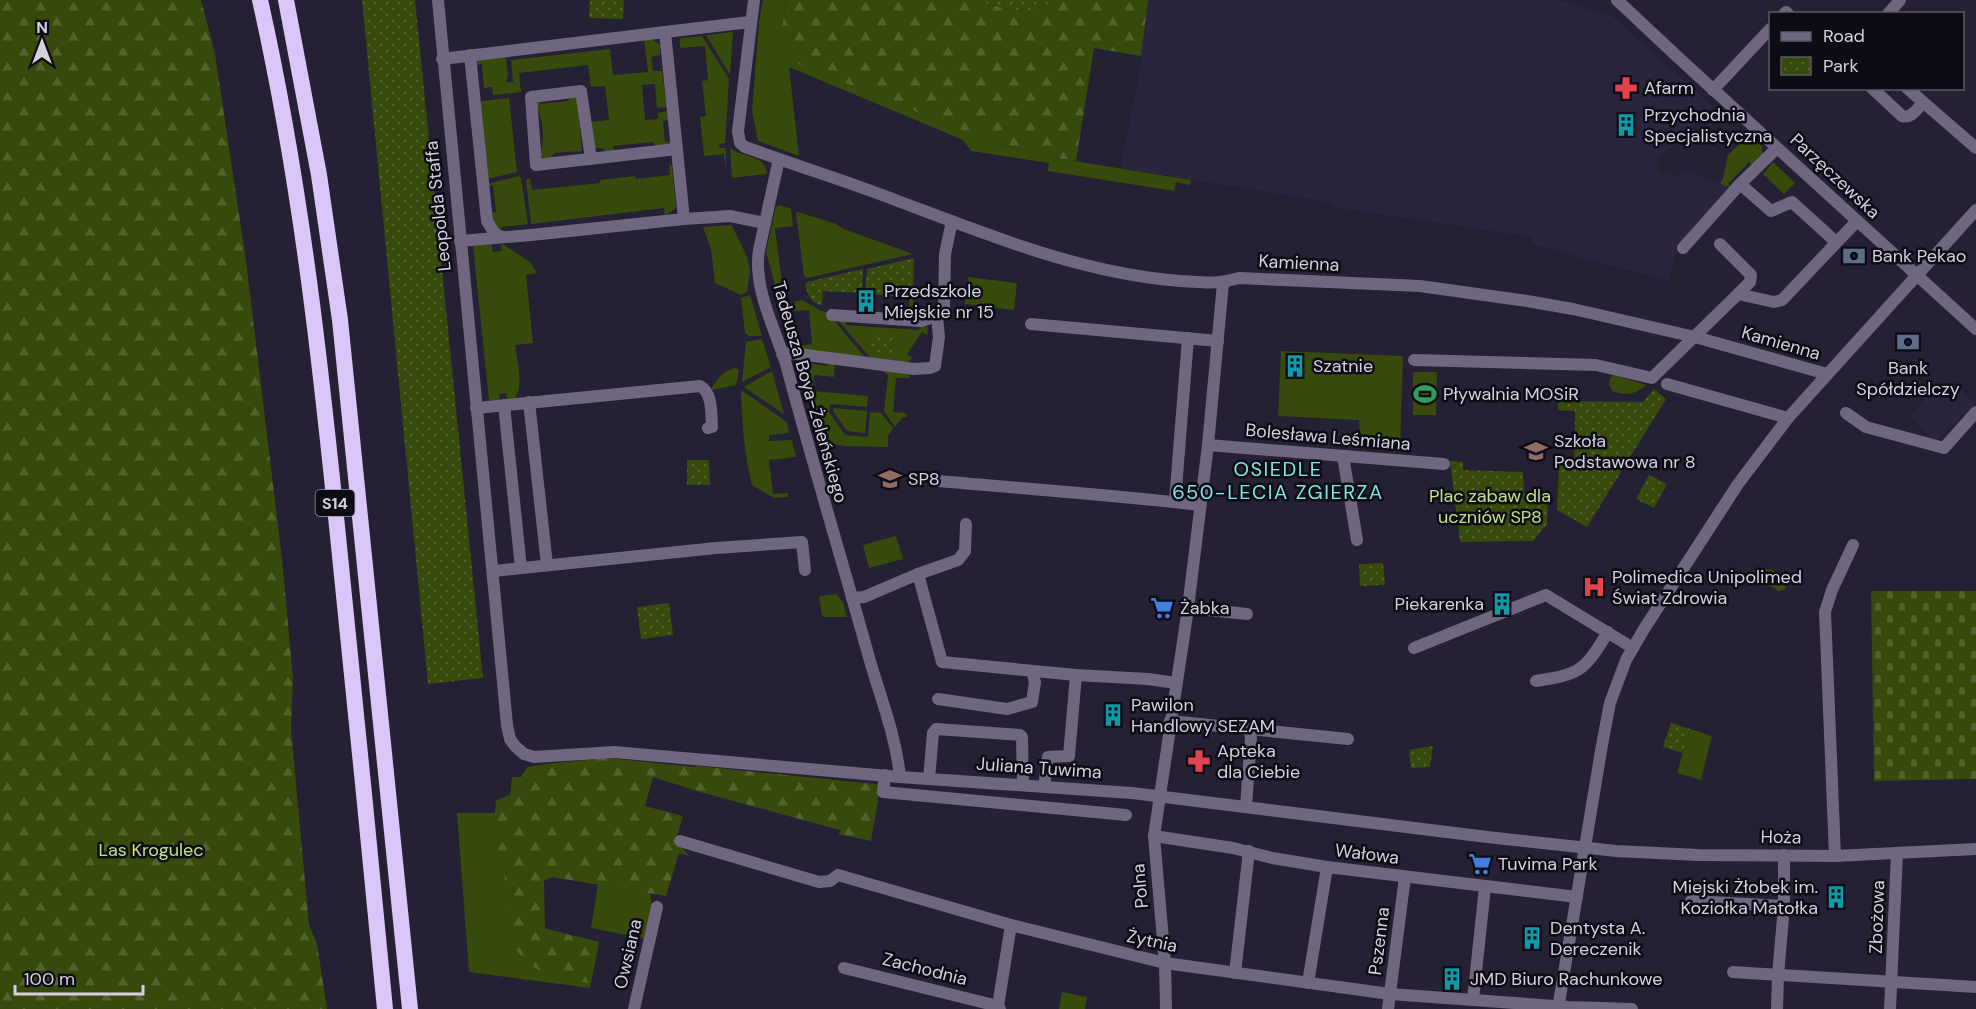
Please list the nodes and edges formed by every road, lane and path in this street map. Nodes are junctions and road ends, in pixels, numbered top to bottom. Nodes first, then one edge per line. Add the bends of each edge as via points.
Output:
1 (260, 0) edge
2 (286, 0) edge
3 (438, 0) edge
4 (754, 0) edge
5 (1900, 0) edge
6 (1626, 3) edge
7 (1890, 12) edge
8 (750, 22) junction
9 (1769, 30) edge
10 (665, 32) junction
11 (470, 54) junction
12 (442, 59) junction
13 (1713, 90) junction
14 (1874, 90) edge
15 (1909, 90) edge
16 (1923, 103) junction
17 (1777, 148) junction
18 (1976, 148) edge
19 (677, 149) junction
20 (591, 159) junction
21 (778, 159) junction
22 (1740, 184) junction
23 (1976, 210) edge
24 (684, 219) junction
25 (487, 221) junction
26 (952, 221) junction
27 (1857, 221) junction
28 (765, 223) junction
29 (504, 238) junction
30 (466, 240) junction
31 (1836, 242) junction
32 (1720, 244) dead end
33 (1683, 248) dead end
34 (1917, 276) junction
35 (1223, 283) junction
36 (1738, 294) junction
37 (832, 315) dead end
38 (937, 316) junction
39 (1031, 324) dead end
40 (1976, 330) edge
41 (1695, 337) junction
42 (1188, 338) junction
43 (1218, 341) junction
44 (782, 354) junction
45 (1414, 360) dead end
46 (1827, 374) junction
47 (1667, 384) dead end
48 (529, 402) junction
49 (504, 405) junction
50 (476, 408) junction
51 (1976, 412) edge
52 (1846, 413) dead end
53 (1788, 418) junction
54 (708, 428) dead end
55 (1208, 445) junction
56 (1343, 456) junction
57 (1444, 464) dead end
58 (939, 481) dead end
59 (1175, 501) junction
60 (1200, 505) junction
61 (966, 524) dead end
62 (1357, 540) dead end
63 (1853, 545) dead end
64 (548, 565) junction
65 (521, 568) junction
66 (805, 570) dead end
67 (494, 571) junction
68 (918, 574) junction
69 (852, 598) junction
70 (1188, 609) junction
71 (1247, 614) dead end
72 (1608, 632) junction
73 (1414, 648) dead end
74 (1634, 648) junction
75 (1032, 671) junction
76 (1076, 675) junction
77 (1536, 681) dead end
78 (1176, 684) junction
79 (938, 699) dead end
80 (1170, 721) junction
81 (507, 725) joint
82 (1249, 729) junction
83 (1348, 739) dead end
84 (885, 775) junction
85 (900, 777) junction
86 (929, 779) junction
87 (1023, 785) junction
88 (1044, 787) junction
89 (1102, 791) junction
90 (1160, 796) junction
91 (1246, 806) junction
92 (1101, 812) junction
93 (1126, 815) dead end
94 (1154, 836) junction
95 (680, 842) dead end
96 (1585, 848) junction
97 (1976, 849) edge
98 (1249, 851) junction
99 (1897, 853) junction
100 (1784, 855) junction
101 (1835, 856) junction
102 (1327, 867) junction
103 (1405, 877) junction
104 (1485, 887) junction
105 (1577, 897) junction
106 (1691, 901) dead end
107 (1784, 906) junction
108 (657, 907) dead end
109 (1011, 926) junction
110 (1165, 963) junction
111 (844, 968) dead end
112 (1733, 972) dead end
113 (1235, 973) junction
114 (1778, 975) junction
115 (1892, 982) junction
116 (1308, 983) junction
117 (1976, 987) edge
118 (1390, 994) junction
119 (1473, 1000) junction
120 (999, 1007) edge
121 (1558, 1007) edge
122 (386, 1009) edge
123 (410, 1009) edge
124 (634, 1009) edge
125 (1166, 1009) edge
126 (1388, 1009) edge
127 (1632, 1009) edge
128 (1777, 1009) edge
129 (1890, 1009) edge

1 - 122 highway, S14 via 292,166 316,330
2 - 123 highway, S14 via 319,175 341,331
3 - 12 street, Leopolda Staffa
4 - 8 street
5 - 7 street
6 - 13 street, Parzęczewska
8 - 10 street
8 - 21 street via 740,143
9 - 13 street
10 - 11 street
10 - 19 street
11 - 12 street
11 - 25 street
12 - 30 street, Leopolda Staffa
13 - 17 street, Parzęczewska
14 - 16 street via 1906,118
15 - 16 street
16 - 18 street
17 - 22 street
17 - 27 street, Parzęczewska
19 - 20 street
19 - 24 street
20 - 20 street via 536,165 531,97 581,92
21 - 26 street, Kamienna
21 - 28 street, Tadeusza Boya-Żeleńskiego
22 - 31 street via 1771,211 1792,202
22 - 33 street
23 - 34 street
24 - 28 street via 730,216
24 - 29 street
25 - 29 street via 495,234
25 - 30 street
26 - 35 street, Kamienna via 1052,256 1109,270
26 - 38 street via 945,254 944,308
27 - 31 street
27 - 34 street, Parzęczewska
28 - 44 street, Tadeusza Boya-Żeleńskiego via 758,274
29 - 30 street
30 - 50 street, Leopolda Staffa
31 - 36 street via 1780,301
32 - 36 street via 1751,275 1750,282
34 - 40 street, Parzęczewska
34 - 46 street
35 - 41 street, Kamienna via 1239,278 1420,286 1539,303
35 - 43 street, Polna
36 - 41 street
37 - 38 street via 921,321
38 - 44 street via 937,363 930,368
39 - 42 street
41 - 45 street via 1652,378 1596,364
41 - 46 street, Kamienna
42 - 43 street
42 - 59 street
43 - 55 street, Polna
44 - 69 street, Tadeusza Boya-Żeleńskiego
46 - 53 street
47 - 53 street
48 - 49 street
48 - 54 street via 700,386 709,394 712,427
48 - 64 street
49 - 50 street
49 - 65 street
50 - 67 street, Leopolda Staffa
51 - 52 street via 1944,448 1872,429
53 - 74 street via 1738,484
55 - 56 street, Bolesława Leśmiana
55 - 60 street, Polna
56 - 57 street, Bolesława Leśmiana
56 - 62 street
58 - 59 street
59 - 60 street
60 - 70 street, Polna
61 - 68 street via 965,551 958,560
63 - 101 street via 1825,612
64 - 65 street
64 - 66 street via 802,542
65 - 67 street
67 - 81 street, Leopolda Staffa
68 - 69 street via 864,597
68 - 75 street via 942,662
69 - 85 street, Tadeusza Boya-Żeleńskiego via 898,757
70 - 71 street
70 - 78 street, Polna
72 - 73 street via 1546,595
72 - 74 street
72 - 77 street via 1591,661 1578,671
74 - 96 street via 1609,709
75 - 76 street
75 - 79 street via 1032,702 1007,709
76 - 78 street
76 - 88 street via 1069,756 1048,757
78 - 80 street, Polna
80 - 82 street
80 - 90 street, Polna
81 - 84 street, Juliana Tuwima via 514,746 534,757 614,752
82 - 83 street
82 - 91 street
84 - 85 street, Juliana Tuwima
84 - 92 street via 883,792
85 - 86 street, Juliana Tuwima
86 - 87 street, Juliana Tuwima
86 - 87 street via 936,729 1020,735
87 - 88 street, Juliana Tuwima
88 - 89 street, Juliana Tuwima
89 - 90 street, Juliana Tuwima
89 - 92 street
90 - 91 street, Juliana Tuwima
90 - 94 street, Polna
91 - 96 street, Juliana Tuwima
92 - 93 street
94 - 98 street, Wałowa
94 - 110 street, Polna
95 - 109 street, Żytnia via 819,882 838,875
96 - 100 street, Hoża via 1651,854
96 - 105 street
97 - 99 street, Hoża
98 - 102 street, Wałowa
98 - 113 street
99 - 101 street, Hoża
99 - 115 street, Zbożowa
100 - 101 street, Hoża
100 - 107 street
102 - 103 street, Wałowa
102 - 116 street
103 - 104 street, Wałowa
103 - 118 street, Pszenna
104 - 105 street, Wałowa
104 - 119 street
105 - 121 street
106 - 107 street
107 - 114 street
108 - 124 street, Owsiana
109 - 110 street, Żytnia
109 - 120 street, Zachodnia
110 - 113 street, Żytnia
110 - 125 street, Polna
111 - 120 street, Zachodnia
112 - 114 street, Zbożowa
113 - 116 street, Żytnia
114 - 115 street, Zbożowa
114 - 128 street
115 - 117 street, Zbożowa
115 - 129 street, Zbożowa
116 - 118 street, Żytnia
118 - 119 street, Żytnia
118 - 126 street, Pszenna
119 - 121 street, Żytnia
121 - 127 street, Żytnia

